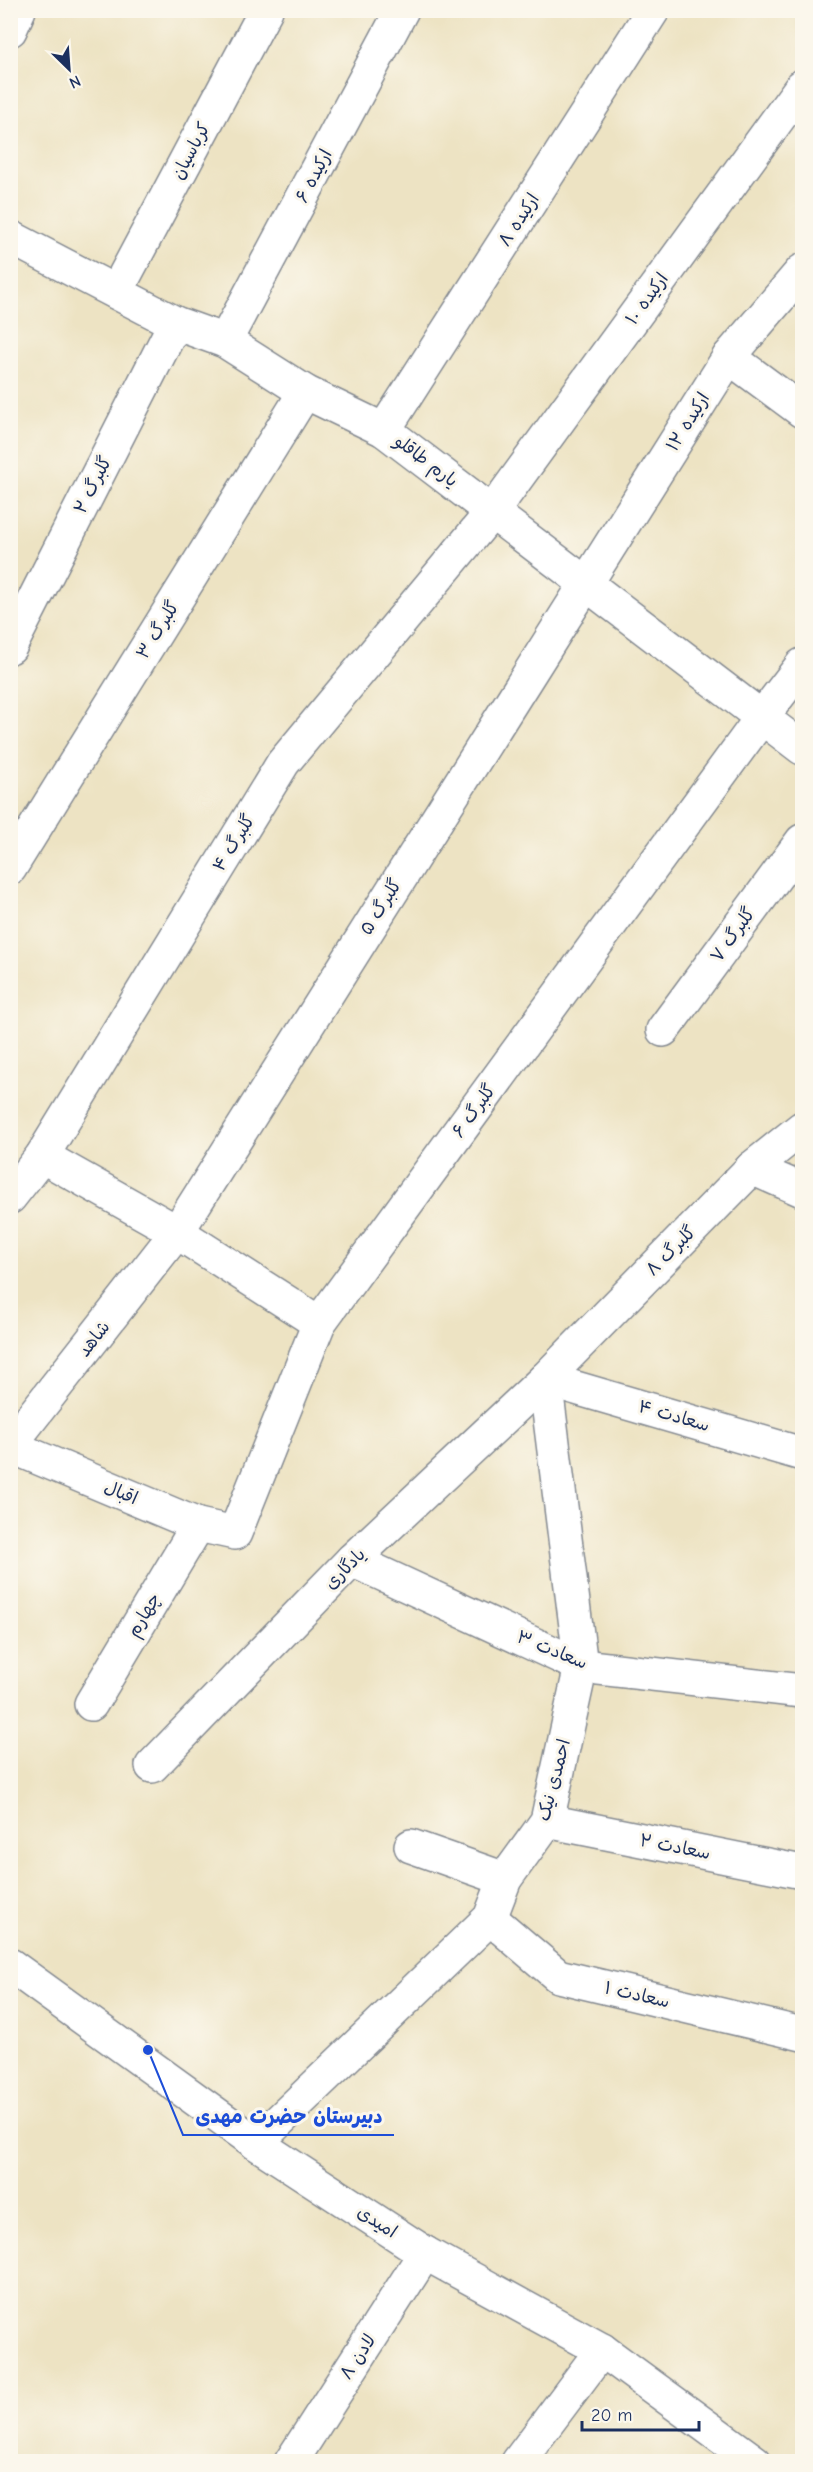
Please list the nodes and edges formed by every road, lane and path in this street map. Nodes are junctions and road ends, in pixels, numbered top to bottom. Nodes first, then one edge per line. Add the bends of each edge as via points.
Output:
1 (19, 10) edge
2 (266, 10) edge
3 (402, 10) edge
4 (653, 10) edge
5 (10, 30) edge
6 (802, 86) edge
7 (10, 237) edge
8 (802, 272) edge
9 (116, 292) junction
10 (175, 323) junction
11 (225, 341) junction
12 (729, 357) junction
13 (305, 392) junction
14 (802, 411) edge
15 (384, 430) junction
16 (492, 512) junction
17 (586, 583) junction
18 (10, 647) edge
19 (802, 665) edge
20 (762, 717) junction
21 (802, 747) edge
22 (802, 841) edge
23 (10, 867) edge
24 (663, 1030) dead end
25 (802, 1128) edge
26 (42, 1156) junction
27 (752, 1168) junction
28 (802, 1190) edge
29 (10, 1197) edge
30 (177, 1232) junction
31 (319, 1323) junction
32 (545, 1379) junction
33 (10, 1446) edge
34 (802, 1454) edge
35 (198, 1525) junction
36 (235, 1533) joint
37 (352, 1560) junction
38 (581, 1666) junction
39 (802, 1690) edge
40 (91, 1704) dead end
41 (152, 1766) dead end
42 (547, 1821) junction
43 (411, 1846) dead end
44 (802, 1872) edge
45 (505, 1879) junction
46 (490, 1917) junction
47 (10, 1965) edge
48 (802, 2034) edge
49 (256, 2143) junction
50 (425, 2253) junction
51 (602, 2350) junction
52 (291, 2462) edge
53 (518, 2462) edge
54 (754, 2462) edge

1 - 5 street
2 - 9 street, کرباسیان
3 - 11 street, ارکیده ۶
4 - 15 street, ارکیده ۸
6 - 16 street, ارکیده ۱۰
7 - 9 street, یارم طاقلو
8 - 12 street, ارکیده ۱۲
9 - 10 street, یارم طاقلو
10 - 11 street, یارم طاقلو
10 - 18 street, گلبرگ ۲
11 - 13 street, یارم طاقلو
12 - 14 street
12 - 17 street, ارکیده ۱۲
13 - 15 street, یارم طاقلو
13 - 23 street, گلبرگ ۳
15 - 16 street, یارم طاقلو
16 - 17 street, یارم طاقلو
16 - 26 street, گلبرگ ۴ via 283,763
17 - 20 street, یارم طاقلو
17 - 30 street, گلبرگ ۵
19 - 20 street, گلبرگ ۶
20 - 21 street, یارم طاقلو
20 - 31 street, گلبرگ ۶
22 - 24 street, گلبرگ ۷
25 - 27 street, گلبرگ ۸
26 - 29 street, گلبرگ ۴
26 - 30 street
27 - 28 street
27 - 32 street, گلبرگ ۸
30 - 31 street
30 - 33 street, شاهد
31 - 36 street, گلبرگ ۶
32 - 34 street, سعادت ۴
32 - 37 street, یادگاری
32 - 38 street, احمدی نیک
33 - 35 street, اقبال
35 - 36 street, اقبال
35 - 40 street, چهارم
37 - 38 street, سعادت ۳
37 - 41 street, یادگاری
38 - 39 street, سعادت ۳
38 - 42 street, احمدی نیک
42 - 44 street, سعادت ۲
42 - 45 street, احمدی نیک
43 - 45 street
45 - 46 street, احمدی نیک
46 - 48 street, سعادت ۱ via 558,1976
46 - 49 street, احمدی نیک
47 - 49 street, امیدی
49 - 50 street, امیدی
50 - 51 street, امیدی
50 - 52 street, لادن ۸
51 - 53 street
51 - 54 street, امیدی

